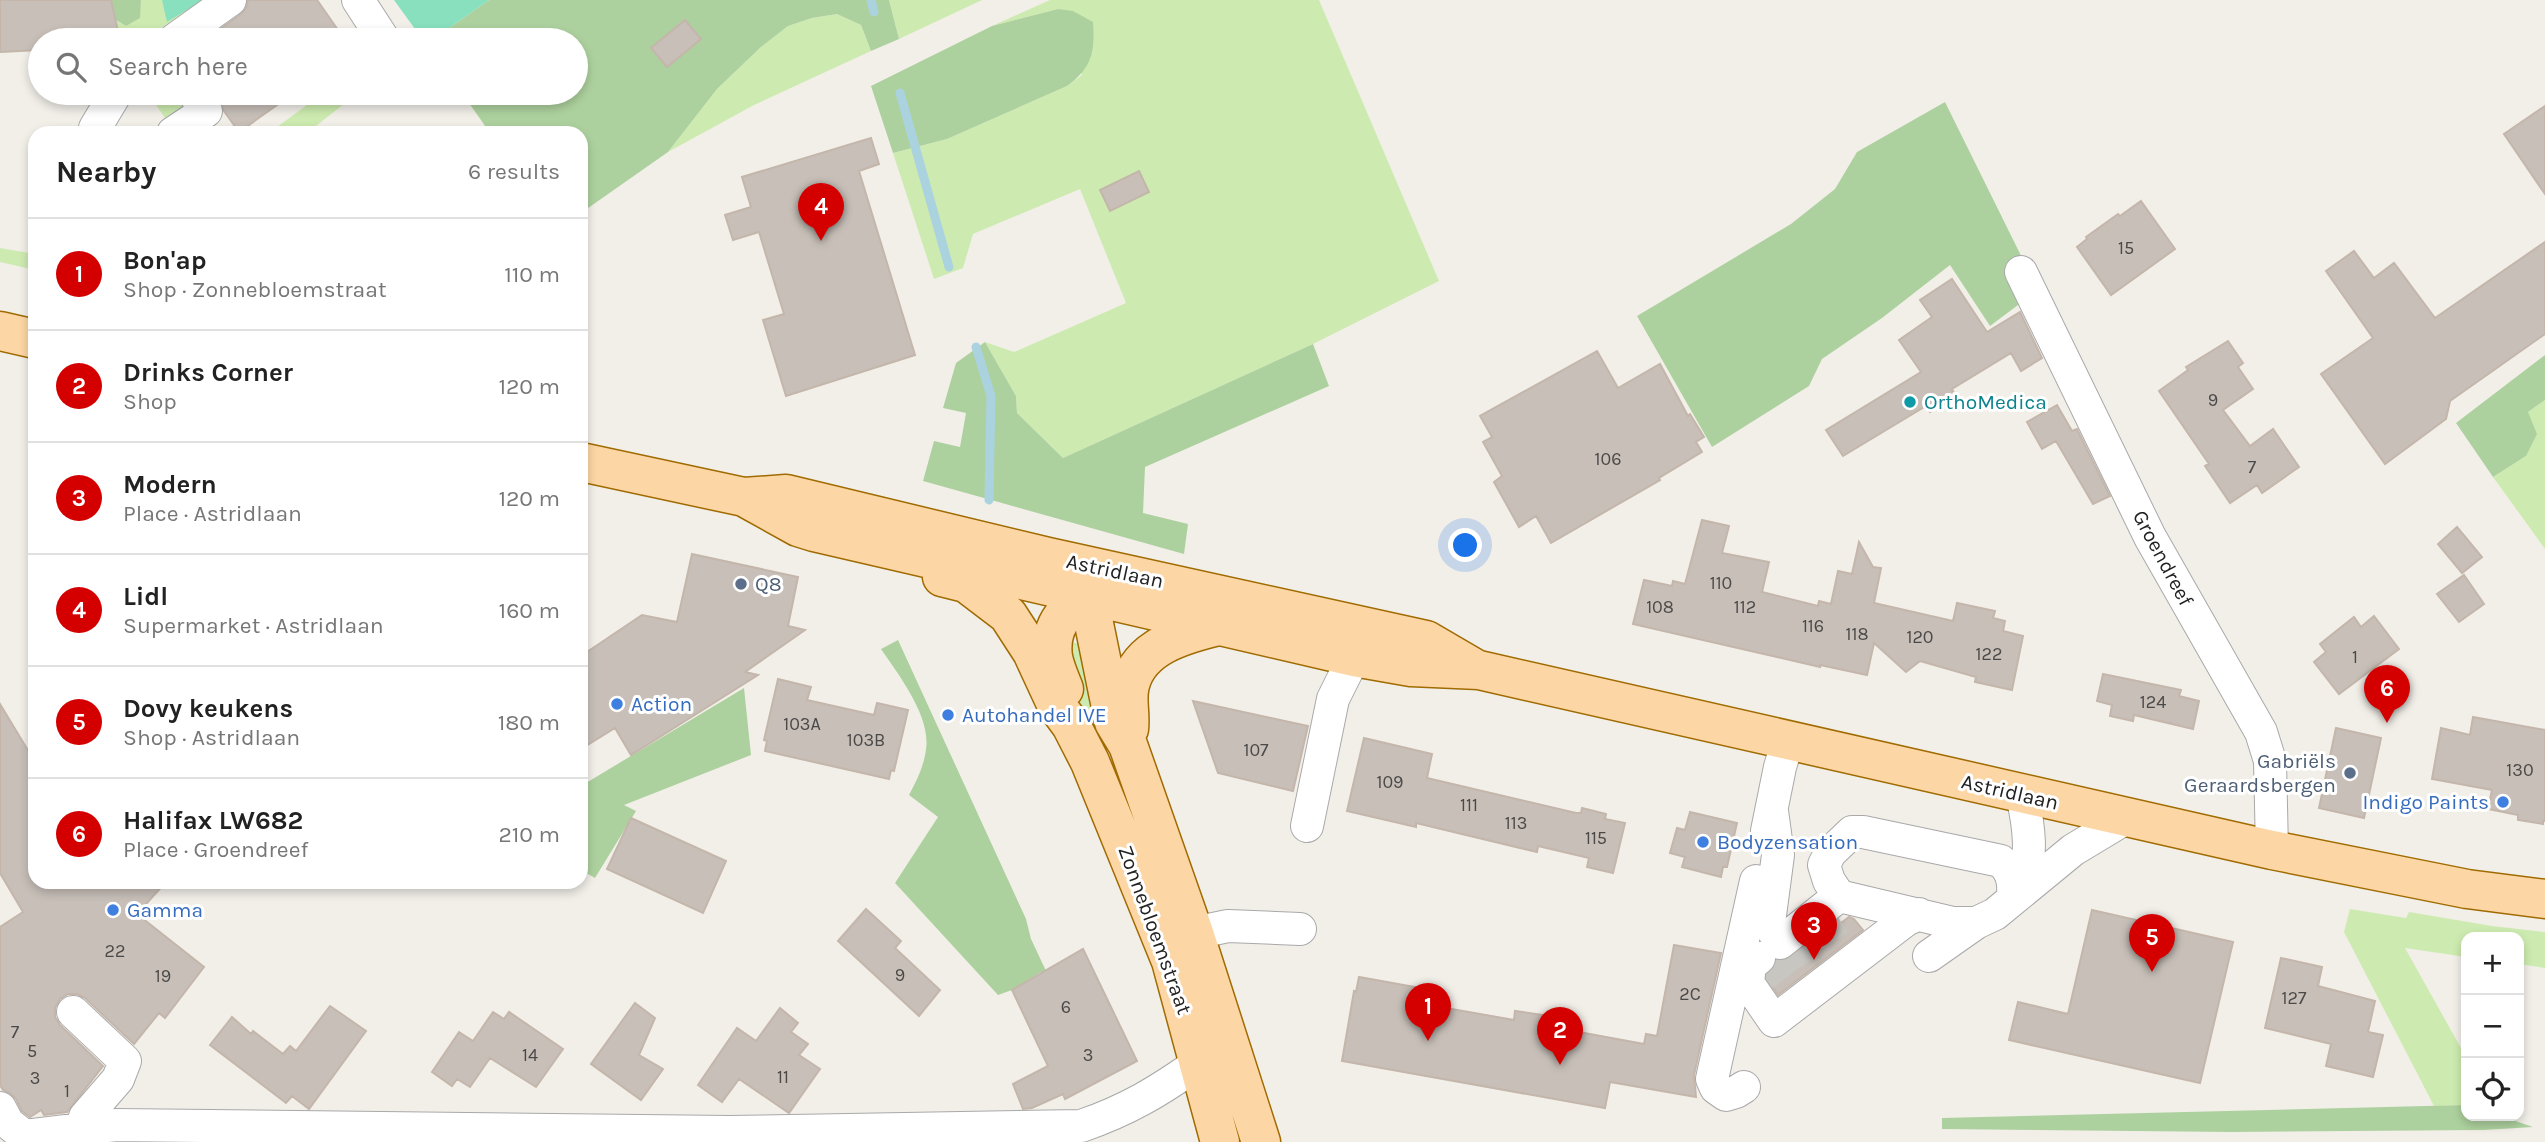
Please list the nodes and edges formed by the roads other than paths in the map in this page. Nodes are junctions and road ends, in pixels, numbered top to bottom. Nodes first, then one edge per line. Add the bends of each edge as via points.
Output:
1 (230, 0) edge
2 (358, 0) edge
3 (191, 28) edge
4 (376, 28) edge
5 (109, 105) edge
6 (202, 105) edge
7 (96, 126) edge
8 (184, 126) edge
9 (2021, 272) dead end
10 (0, 331) edge
11 (28, 337) edge
12 (588, 463) edge
13 (744, 496) junction
14 (814, 532) junction
15 (1071, 561) junction
16 (1148, 577) junction
17 (1090, 607) junction
18 (1218, 626) junction
19 (1354, 657) junction
20 (1479, 670) junction
21 (1070, 725) junction
22 (1788, 740) junction
23 (1128, 745) junction
24 (2022, 795) junction
25 (1772, 811) junction
26 (2126, 818) junction
27 (1307, 826) dead end
28 (2272, 850) junction
29 (2018, 894) junction
30 (1839, 896) junction
31 (2545, 899) edge
32 (1919, 914) junction
33 (1976, 923) junction
34 (1300, 929) dead end
35 (1194, 933) junction
36 (1780, 943) junction
37 (1928, 956) dead end
38 (73, 1012) dead end
39 (1200, 1062) junction
40 (1744, 1087) dead end
41 (0, 1108) edge
42 (81, 1129) junction
43 (29, 1139) edge
44 (1220, 1142) edge
45 (1261, 1142) edge

1 - 3 street
2 - 4 street
5 - 7 street
6 - 8 street via 206,111
9 - 28 street, Groendreef via 2150,537 2261,732 2270,761
10 - 11 main road
12 - 13 main road, Astridlaan
13 - 14 main road, Astridlaan
13 - 15 main road, Astridlaan via 786,494
14 - 17 main road, Astridlaan
14 - 21 main road via 836,551 966,583 1008,615
15 - 16 main road, Astridlaan
15 - 17 main road
16 - 17 main road
16 - 20 main road, Astridlaan via 1426,640
17 - 18 main road, Astridlaan
17 - 21 main road via 1064,614 1053,644 1069,700
17 - 23 main road via 1114,722
18 - 19 main road, Astridlaan
18 - 23 main road via 1175,638 1140,664 1129,687
19 - 20 main road, Astridlaan via 1411,667
19 - 27 street via 1333,699
20 - 22 main road, Astridlaan
21 - 39 main road, Zonnebloemstraat via 1101,788 1171,961
22 - 24 main road, Astridlaan
22 - 25 street
23 - 35 main road, Zonnebloemstraat
24 - 26 main road, Astridlaan
24 - 29 street via 2030,861
25 - 36 street via 1778,855 1769,923
25 - 40 street via 1712,1079 1726,1095
26 - 28 main road, Astridlaan
26 - 29 street via 2073,850
28 - 31 main road, Astridlaan via 2467,889
29 - 30 street via 2011,870 2001,861 1852,832 1824,865
29 - 33 street
30 - 32 street
30 - 36 street
32 - 33 street via 1953,923
32 - 36 street via 1774,1021 1748,983 1750,965
33 - 37 street
34 - 35 street via 1228,926
35 - 45 main road, Zonnebloemstraat
38 - 42 street via 125,1061 118,1079 85,1117
39 - 42 street via 1130,1107 1081,1126 743,1132 130,1125
39 - 44 main road, Zonnebloemstraat
41 - 43 street via 8,1123
42 - 43 street

